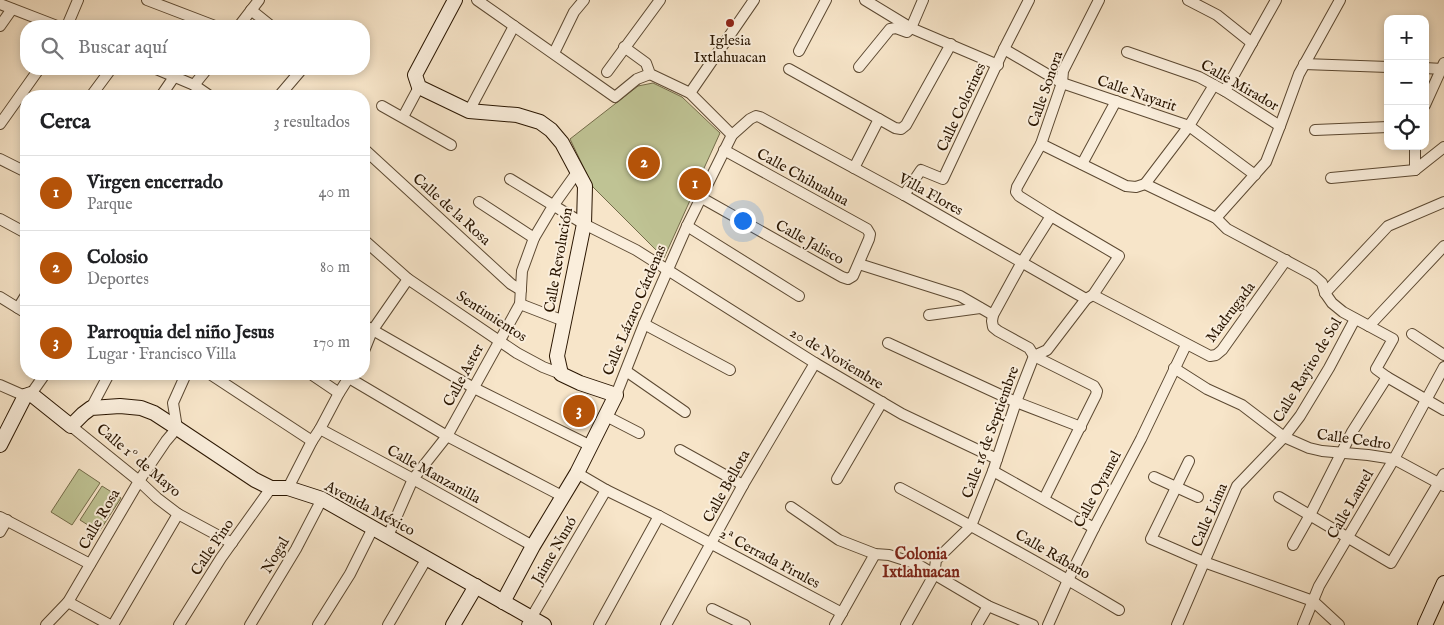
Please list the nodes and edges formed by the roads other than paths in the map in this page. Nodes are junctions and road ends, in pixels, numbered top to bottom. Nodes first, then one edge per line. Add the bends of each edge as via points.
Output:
1 (78, 0) edge
2 (147, 0) edge
3 (259, 0) edge
4 (455, 0) edge
5 (477, 0) edge
6 (584, 0) edge
7 (660, 0) edge
8 (754, 0) edge
9 (826, 0) edge
10 (865, 0) edge
11 (923, 0) edge
12 (1030, 0) edge
13 (1099, 0) edge
14 (1188, 0) edge
15 (1276, 0) edge
16 (1340, 0) edge
17 (0, 4) edge
18 (12, 9) junction
19 (251, 10) junction
20 (41, 20) edge
21 (70, 20) edge
22 (199, 20) edge
23 (244, 20) edge
24 (264, 20) edge
25 (0, 26) edge
26 (514, 26) junction
27 (911, 28) junction
28 (1252, 43) junction
29 (951, 44) junction
30 (624, 47) junction
31 (1004, 49) junction
32 (799, 51) dead end
33 (1127, 52) dead end
34 (554, 53) junction
35 (1304, 64) junction
36 (998, 65) junction
37 (1443, 66) edge
38 (1384, 67) edge
39 (860, 68) dead end
40 (1429, 68) edge
41 (788, 69) dead end
42 (607, 72) dead end
43 (650, 74) junction
44 (34, 75) edge
45 (107, 75) edge
46 (170, 75) edge
47 (202, 75) edge
48 (297, 75) edge
49 (174, 77) junction
50 (1062, 83) junction
51 (194, 85) junction
52 (1214, 86) junction
53 (419, 87) junction
54 (23, 90) edge
55 (95, 90) edge
56 (165, 90) edge
57 (201, 90) edge
58 (284, 90) edge
59 (1225, 91) junction
60 (690, 93) junction
61 (20, 95) edge
62 (1429, 96) edge
63 (1116, 101) junction
64 (382, 106) dead end
65 (469, 111) junction
66 (403, 118) junction
67 (879, 119) junction
68 (0, 124) edge
69 (1189, 126) junction
70 (1280, 126) junction
71 (1384, 127) edge
72 (1315, 130) dead end
73 (732, 135) junction
74 (1041, 144) junction
75 (451, 145) dead end
76 (1444, 147) edge
77 (724, 150) junction
78 (1415, 150) edge
79 (370, 155) edge
80 (0, 159) edge
81 (1082, 164) junction
82 (854, 168) junction
83 (20, 169) edge
84 (1415, 170) junction
85 (578, 171) junction
86 (1254, 175) junction
87 (510, 178) dead end
88 (1331, 178) dead end
89 (1145, 184) junction
90 (904, 195) junction
91 (700, 197) junction
92 (479, 202) dead end
93 (1444, 202) edge
94 (553, 206) junction
95 (1050, 216) junction
96 (1216, 218) junction
97 (0, 219) edge
98 (584, 224) junction
99 (687, 226) junction
100 (20, 230) edge
101 (534, 238) junction
102 (370, 245) edge
103 (1444, 246) edge
104 (1286, 260) junction
105 (1022, 262) junction
106 (859, 264) junction
107 (668, 271) junction
108 (408, 279) junction
109 (521, 290) junction
110 (1325, 293) junction
111 (799, 296) dead end
112 (0, 297) edge
113 (1090, 297) junction
114 (520, 304) junction
115 (980, 308) junction
116 (20, 310) edge
117 (928, 315) dead end
118 (992, 315) junction
119 (1355, 319) junction
120 (564, 321) junction
121 (644, 324) junction
122 (370, 326) edge
123 (1369, 326) junction
124 (370, 329) edge
125 (1412, 334) dead end
126 (499, 341) junction
127 (888, 343) dead end
128 (1186, 345) junction
129 (1444, 355) edge
130 (1034, 356) junction
131 (815, 362) junction
132 (1444, 367) edge
133 (1174, 368) junction
134 (730, 370) dead end
135 (626, 371) junction
136 (561, 374) junction
137 (1387, 378) junction
138 (40, 380) edge
139 (106, 380) edge
140 (183, 380) edge
141 (219, 380) edge
142 (320, 380) edge
143 (347, 380) edge
144 (356, 380) edge
145 (0, 385) edge
146 (474, 388) junction
147 (339, 393) junction
148 (28, 395) junction
149 (616, 395) junction
150 (1426, 401) junction
151 (882, 402) junction
152 (1016, 402) junction
153 (91, 408) junction
154 (1444, 410) edge
155 (685, 412) dead end
156 (606, 416) junction
157 (71, 426) junction
158 (1081, 427) junction
159 (178, 428) junction
160 (320, 430) junction
161 (639, 434) dead end
162 (2, 436) edge
163 (447, 436) junction
164 (1284, 437) junction
165 (312, 441) junction
166 (591, 446) junction
167 (680, 450) dead end
168 (1342, 453) junction
169 (997, 459) junction
170 (1394, 459) junction
171 (1188, 461) dead end
172 (993, 471) junction
173 (577, 473) junction
174 (1154, 477) dead end
175 (413, 479) junction
176 (837, 479) dead end
177 (139, 481) junction
178 (1442, 481) edge
179 (743, 485) junction
180 (1176, 487) junction
181 (271, 488) junction
182 (288, 488) junction
183 (900, 488) dead end
184 (606, 490) junction
185 (562, 496) junction
186 (1279, 496) dead end
187 (1198, 497) dead end
188 (322, 499) junction
189 (1044, 499) junction
190 (791, 506) dead end
191 (178, 514) junction
192 (1310, 515) junction
193 (659, 516) junction
194 (4, 519) edge
195 (971, 526) junction
196 (374, 528) junction
197 (1094, 528) junction
198 (0, 532) edge
199 (388, 536) junction
200 (1348, 537) junction
201 (232, 544) junction
202 (712, 544) junction
203 (1293, 545) dead end
204 (534, 546) junction
205 (875, 554) junction
206 (427, 558) junction
207 (1204, 562) junction
208 (90, 564) junction
209 (934, 575) junction
210 (1068, 580) junction
211 (1444, 583) edge
212 (476, 586) junction
213 (1313, 601) junction
214 (68, 602) junction
215 (503, 602) junction
216 (988, 606) junction
217 (712, 609) dead end
218 (1119, 610) dead end
219 (842, 613) junction
220 (529, 622) edge
221 (46, 625) edge
222 (111, 625) edge
223 (179, 625) edge
224 (250, 625) edge
225 (318, 625) edge
226 (388, 625) edge
227 (453, 625) edge
228 (544, 625) edge
229 (598, 625) edge
230 (666, 625) edge
231 (745, 625) edge
232 (835, 625) edge
233 (906, 625) edge
234 (977, 625) edge
235 (1033, 625) edge
236 (1048, 625) edge
237 (1176, 625) edge
238 (1303, 625) edge
239 (1339, 625) edge
240 (1424, 625) edge

1 - 21 street
2 - 22 street
3 - 19 street
4 - 53 street via 415,75
5 - 26 street
6 - 34 street via 574,12
7 - 30 street
8 - 60 street
9 - 32 street
10 - 27 street
11 - 27 street
12 - 31 street, Calle Colorines
13 - 50 street, Calle Sonora via 1063,71
14 - 28 street via 1217,15
15 - 28 street
16 - 35 street
17 - 18 street
18 - 20 street
18 - 25 street
19 - 23 street
19 - 24 street
26 - 34 street
26 - 65 street
27 - 29 street
27 - 39 street via 907,32 890,29
28 - 59 street
29 - 36 street
29 - 67 street via 906,125 901,129 895,128
30 - 42 street
30 - 43 street via 646,63
31 - 36 street, Calle Colorines
31 - 50 street, Calle Nayarit
33 - 52 street, Calle Mirador via 1199,77
34 - 43 street via 615,97 637,79
35 - 38 street
35 - 70 street
36 - 90 street, Calle Colorines via 944,179 921,170
37 - 40 street
37 - 62 street
41 - 67 street
43 - 60 street
44 - 54 street
45 - 55 street
46 - 49 street
47 - 51 street
48 - 58 street
49 - 51 street
49 - 56 street
50 - 63 street, Calle Nayarit
50 - 74 street, Calle Sonora
51 - 57 street
52 - 59 street, Calle Mirador
52 - 69 street
53 - 65 street, Calle Revolución
53 - 66 street
59 - 70 street, Calle Mirador
60 - 73 street
61 - 68 street
63 - 69 street, Calle Nayarit
63 - 81 street
64 - 66 street
65 - 85 street, Calle Revolución via 517,115 540,122 552,130
66 - 75 street
67 - 82 street
69 - 86 street, Calle Nayarit
69 - 89 street
70 - 86 street via 1266,162
71 - 72 street
73 - 77 street, Calle Lázaro Cárdenas
73 - 82 street, Villa Flores via 750,119 760,117
74 - 81 street
74 - 95 street, Calle Sonora via 1016,192
76 - 84 street
77 - 91 street, Calle Lázaro Cárdenas
77 - 106 street, Calle Chihuahua via 867,229 869,239
78 - 84 street
79 - 109 street, Calle de la Rosa
80 - 83 street
81 - 89 street via 1126,186
82 - 90 street, Villa Flores
84 - 88 street
85 - 94 street, Calle Aster
85 - 98 street, Calle Revolución via 585,186
86 - 96 street
87 - 94 street, 20 de Noviembre
89 - 96 street
90 - 105 street, Villa Flores
91 - 99 street, Calle Lázaro Cárdenas
91 - 106 street, Calle Jalisco via 842,277 854,276
92 - 101 street
93 - 110 street via 1388,226
94 - 98 street, 20 de Noviembre
94 - 101 street, Calle Aster
95 - 105 street
95 - 113 street, Calle 16 de Septiembre via 1119,256
96 - 104 street via 1227,229
97 - 100 street
98 - 107 street, 20 de Noviembre via 636,250
98 - 120 street, Calle Revolución
99 - 107 street, Calle Lázaro Cárdenas
99 - 111 street
101 - 109 street, Calle Aster via 522,271
102 - 108 street, Sentimientos
103 - 123 street
104 - 110 street via 1322,283
104 - 128 street, Madrugada via 1216,356
105 - 113 street, Villa Flores
105 - 118 street
106 - 115 street via 960,296
107 - 121 street, Calle Lázaro Cárdenas
107 - 131 street, 20 de Noviembre
108 - 122 street
108 - 126 street, Sentimientos
109 - 114 street, Calle Aster
110 - 119 street via 1332,303
112 - 116 street
113 - 128 street, Villa Flores
113 - 130 street, Calle 16 de Septiembre via 1047,350
114 - 120 street
114 - 126 street, Calle Aster
115 - 117 street
115 - 118 street
118 - 130 street via 993,327 1029,348
119 - 123 street
119 - 164 street, Calle Rayito de Sol via 1329,368
120 - 136 street, Calle Revolución via 558,356
121 - 134 street
121 - 135 street, Calle Lázaro Cárdenas
123 - 137 street via 1393,339 1376,369
124 - 146 street
125 - 129 street
126 - 136 street, Sentimientos
126 - 146 street, Calle Aster
127 - 152 street
128 - 133 street, Calle Oyamel
130 - 152 street, Calle 16 de Septiembre
130 - 158 street via 1097,390
131 - 151 street, 20 de Noviembre
131 - 179 street, Calle Bellota
132 - 150 street, Calle Laurel
133 - 164 street, Calle Cedro via 1207,389 1242,405
133 - 197 street, Calle Oyamel
135 - 149 street, Calle Lázaro Cárdenas
135 - 155 street
136 - 149 street, Sentimientos
137 - 150 street
137 - 168 street
138 - 148 street
139 - 153 street
140 - 159 street via 173,403
141 - 165 street
142 - 147 street
143 - 147 street
144 - 163 street
145 - 148 street
146 - 163 street, Calle Aster
146 - 166 street
147 - 160 street
148 - 157 street, Calle 1º de Mayo
148 - 162 street
149 - 156 street, Calle Lázaro Cárdenas
150 - 154 street
150 - 170 street, Calle Laurel
151 - 169 street, 20 de Noviembre
151 - 176 street
152 - 158 street
152 - 169 street, Calle 16 de Septiembre
153 - 157 street
153 - 159 street, Avenida México via 141,408
156 - 161 street
156 - 166 street, Calle Lázaro Cárdenas
157 - 177 street, Calle 1º de Mayo
158 - 189 street
159 - 177 street, Calle Rosa
159 - 181 street, Avenida México
160 - 165 street
160 - 175 street, Calle Manzanilla
163 - 175 street, Calle Aster
163 - 185 street
164 - 168 street, Calle Cedro via 1322,452
164 - 207 street, Calle Lima via 1237,486
165 - 182 street
166 - 173 street, Calle Lázaro Cárdenas
167 - 179 street
168 - 170 street, Calle Cedro
168 - 192 street
169 - 172 street, Calle 16 de Septiembre
170 - 178 street, Calle Cedro
170 - 200 street, Calle Laurel
171 - 180 street, Calle Lima
172 - 189 street
172 - 195 street, Calle 16 de Septiembre
173 - 184 street, 2ª Cerrada Pirules
173 - 185 street, Calle Lázaro Cárdenas
174 - 180 street
175 - 199 street, Calle Aster
175 - 204 street, Calle Manzanilla
177 - 191 street, Calle 1º de Mayo
177 - 208 street, Calle Rosa
178 - 200 street via 1391,563
179 - 202 street, Calle Bellota
180 - 187 street
180 - 207 street, Calle Lima via 1151,539
181 - 182 street, Avenida México
181 - 201 street, Calle Pino
182 - 188 street, Avenida México
183 - 195 street, Calle Rábano
184 - 193 street, 2ª Cerrada Pirules
184 - 220 street, Jaime Nunó
185 - 204 street, Calle Lázaro Cárdenas
186 - 192 street
188 - 196 street, Avenida México
188 - 224 street, Nogal
189 - 197 street
190 - 205 street via 838,540
191 - 201 street, Calle 1º de Mayo
191 - 222 street
192 - 200 street
192 - 203 street
193 - 202 street, 2ª Cerrada Pirules
193 - 229 street
194 - 198 street
194 - 208 street
195 - 209 street, Calle 16 de Septiembre via 936,560
195 - 210 street, Calle Rábano
196 - 199 street, Avenida México
196 - 225 street
197 - 210 street, Calle Oyamel
199 - 206 street, Avenida México
200 - 213 street, Calle Laurel
201 - 223 street, Calle Pino
202 - 219 street, 2ª Cerrada Pirules
202 - 230 street, Calle Bellota
204 - 215 street, Calle Lázaro Cárdenas
205 - 209 street via 917,564
205 - 219 street
206 - 212 street, Avenida México
206 - 226 street
207 - 213 street
207 - 237 street, Calle Lima
208 - 214 street, Calle Rosa
209 - 216 street
209 - 233 street
210 - 218 street, Calle Rábano
210 - 236 street, Calle Oyamel
211 - 240 street
212 - 215 street, Avenida México
212 - 227 street
213 - 238 street, Calle Laurel
213 - 239 street
214 - 221 street, Calle Rosa
214 - 222 street
215 - 220 street, Avenida México
216 - 234 street
216 - 235 street
217 - 231 street
219 - 232 street
220 - 228 street, Avenida México

